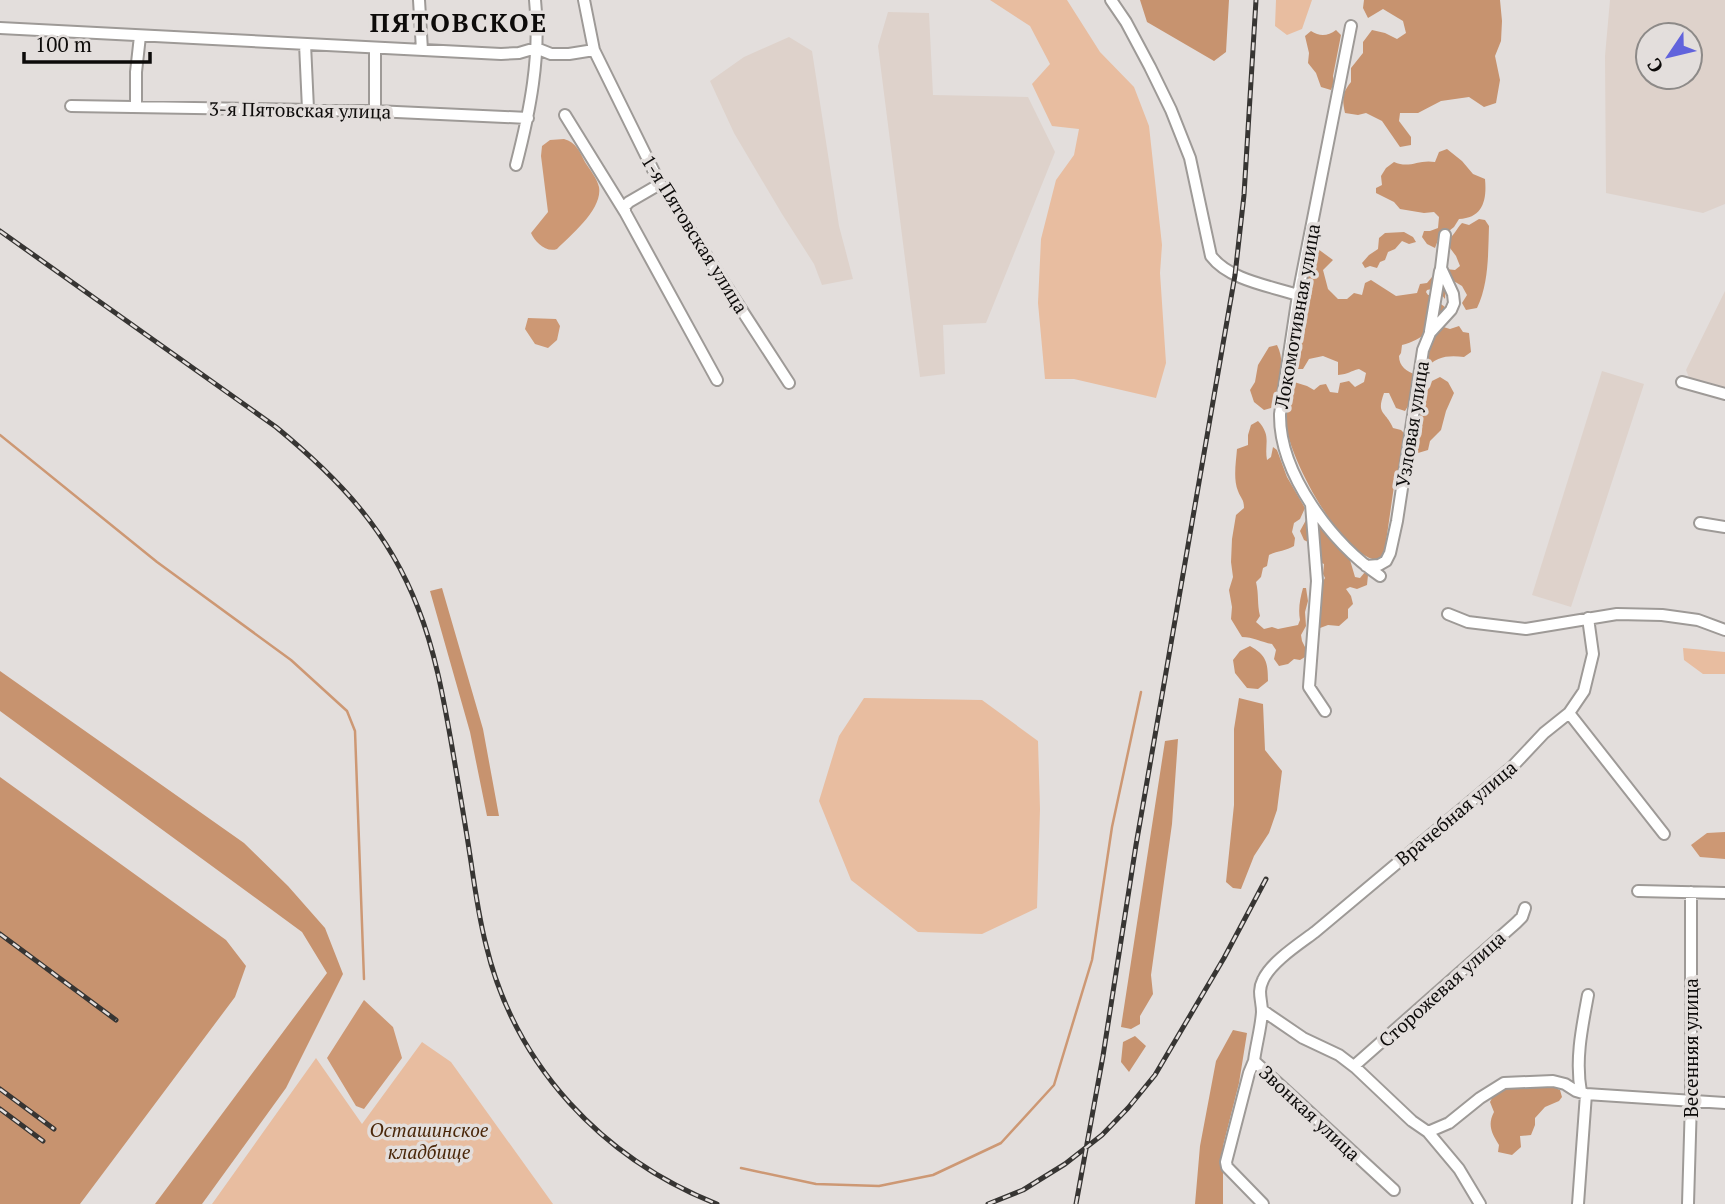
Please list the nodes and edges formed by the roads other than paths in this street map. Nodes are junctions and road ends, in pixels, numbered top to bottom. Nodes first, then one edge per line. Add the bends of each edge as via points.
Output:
1 (419, 0) edge
2 (535, 0) edge
3 (584, 0) edge
4 (1111, 0) edge
5 (1351, 26) dead end
6 (0, 28) edge
7 (141, 36) junction
8 (305, 44) junction
9 (375, 48) junction
10 (536, 48) junction
11 (422, 50) junction
12 (594, 50) junction
13 (71, 106) dead end
14 (136, 107) junction
15 (308, 109) junction
16 (375, 111) junction
17 (565, 115) dead end
18 (528, 118) junction
19 (516, 165) dead end
20 (660, 184) junction
21 (625, 212) junction
22 (1445, 235) dead end
23 (1441, 268) junction
24 (1298, 295) junction
25 (1430, 333) junction
26 (717, 380) dead end
27 (1682, 382) dead end
28 (789, 383) dead end
29 (1725, 394) edge
30 (1311, 504) junction
31 (1700, 523) dead end
32 (1725, 527) edge
33 (1366, 566) junction
34 (1380, 576) dead end
35 (1448, 614) dead end
36 (1588, 618) junction
37 (1725, 630) edge
38 (1325, 711) dead end
39 (1569, 713) junction
40 (1664, 834) dead end
41 (1639, 891) dead end
42 (1691, 892) junction
43 (1725, 893) edge
44 (1525, 908) dead end
45 (1588, 995) dead end
46 (1262, 1010) junction
47 (1254, 1061) junction
48 (1354, 1066) junction
49 (1583, 1093) junction
50 (1691, 1101) junction
51 (1725, 1102) edge
52 (1428, 1132) junction
53 (1394, 1190) dead end
54 (1263, 1204) edge
55 (1480, 1204) edge
56 (1578, 1204) edge
57 (1688, 1204) edge

1 - 11 street
2 - 10 street
3 - 12 street, 1-я Пятовская улица
4 - 24 street via 1150,67 1190,158 1211,256 1226,271
5 - 24 street, Локомотивная улица
6 - 7 street
7 - 8 street
7 - 14 street
8 - 9 street
8 - 15 street
9 - 11 street
9 - 16 street
10 - 11 street via 501,54
10 - 12 street via 551,54
10 - 18 street
12 - 20 street, 1-я Пятовская улица
13 - 14 street, 3-я Пятовская улица
14 - 15 street, 3-я Пятовская улица
15 - 16 street, 3-я Пятовская улица
16 - 18 street, 3-я Пятовская улица
17 - 21 street
18 - 19 street
20 - 21 street via 629,202
20 - 28 street, 1-я Пятовская улица
21 - 26 street
22 - 23 street, Узловая улица
23 - 25 street
23 - 25 street, Узловая улица via 1454,303
24 - 30 street, Локомотивная улица via 1280,429 1294,473
25 - 33 street, Узловая улица via 1423,350 1390,553 1379,565
27 - 29 street
30 - 33 street, Локомотивная улица via 1340,542
30 - 38 street via 1317,581 1309,687
31 - 32 street
33 - 34 street, Локомотивная улица
35 - 36 street via 1468,622 1527,629
36 - 37 street via 1661,615 1698,620
36 - 39 street, Врачебная улица via 1593,654 1584,691
39 - 40 street
39 - 46 street, Врачебная улица via 1512,767 1285,954 1264,977 1259,1000
41 - 42 street
42 - 43 street
42 - 50 street, Весенняя улица
44 - 48 street, Сторожевая улица via 1516,923
45 - 49 street via 1578,1070
46 - 47 street
46 - 48 street
47 - 53 street, Звонкая улица
47 - 54 street, Звонкая улица via 1226,1161
48 - 52 street
49 - 50 street
49 - 52 street via 1543,1081 1504,1083 1449,1123
49 - 56 street
50 - 51 street
50 - 57 street, Весенняя улица
52 - 55 street

